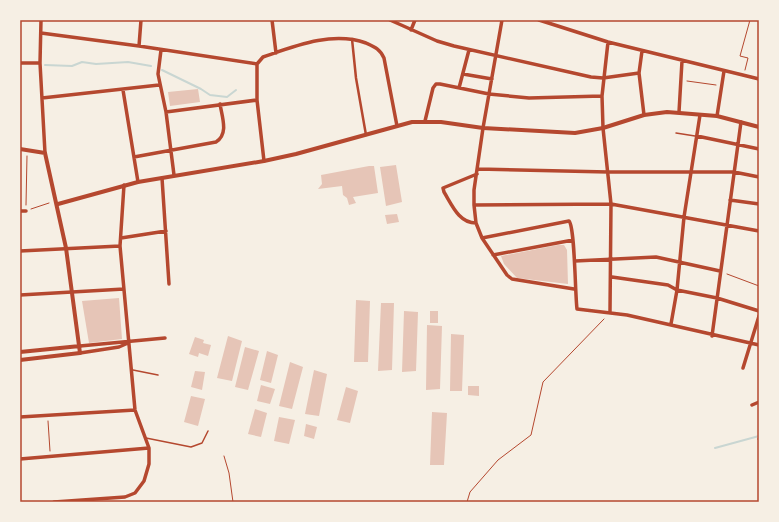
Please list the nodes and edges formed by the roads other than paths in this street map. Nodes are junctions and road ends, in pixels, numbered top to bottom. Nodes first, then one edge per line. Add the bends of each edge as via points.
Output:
1 (41, 20) edge
2 (141, 20) edge
3 (272, 20) edge
4 (390, 20) edge
5 (415, 20) edge
6 (502, 20) edge
7 (539, 20) edge
8 (411, 30) junction
9 (41, 33) junction
10 (352, 38) junction
11 (608, 42) junction
12 (138, 46) junction
13 (161, 50) junction
14 (469, 50) junction
15 (642, 51) junction
16 (276, 53) junction
17 (496, 55) junction
18 (682, 61) junction
19 (20, 63) edge
20 (40, 63) junction
21 (257, 64) junction
22 (724, 71) junction
23 (639, 73) junction
24 (463, 74) junction
25 (603, 78) junction
26 (492, 79) junction
27 (759, 79) edge
28 (159, 85) junction
29 (459, 88) junction
30 (123, 90) junction
31 (489, 94) junction
32 (602, 96) junction
33 (42, 98) junction
34 (257, 100) junction
35 (220, 104) junction
36 (166, 112) junction
37 (679, 112) junction
38 (700, 114) junction
39 (644, 115) junction
40 (717, 116) junction
41 (425, 121) junction
42 (741, 122) junction
43 (397, 126) junction
44 (759, 127) edge
45 (483, 128) junction
46 (603, 128) junction
47 (676, 134) dead end
48 (366, 135) junction
49 (697, 136) junction
50 (738, 145) junction
51 (20, 149) edge
52 (759, 149) edge
53 (171, 150) junction
54 (45, 153) junction
55 (134, 157) junction
56 (264, 161) junction
57 (478, 169) junction
58 (692, 171) junction
59 (608, 172) junction
60 (734, 172) junction
61 (477, 174) junction
62 (174, 175) junction
63 (759, 177) edge
64 (162, 178) junction
65 (138, 182) junction
66 (124, 185) junction
67 (730, 200) junction
68 (57, 202) junction
69 (611, 204) junction
70 (759, 204) edge
71 (474, 205) junction
72 (20, 211) edge
73 (26, 211) road end
74 (684, 217) junction
75 (476, 223) junction
76 (727, 225) junction
77 (166, 231) junction
78 (759, 231) edge
79 (121, 238) junction
80 (482, 238) junction
81 (573, 240) junction
82 (120, 246) junction
83 (66, 248) junction
84 (20, 251) edge
85 (492, 255) junction
86 (612, 258) junction
87 (575, 261) junction
88 (679, 264) junction
89 (720, 271) junction
90 (612, 278) junction
91 (169, 284) dead end
92 (124, 289) junction
93 (574, 289) junction
94 (677, 290) junction
95 (72, 292) junction
96 (20, 295) edge
97 (717, 298) junction
98 (759, 311) edge
99 (610, 312) junction
100 (759, 316) edge
101 (671, 324) junction
102 (712, 336) junction
103 (165, 338) dead end
104 (129, 343) junction
105 (749, 344) junction
106 (759, 345) edge
107 (80, 346) junction
108 (20, 352) edge
109 (80, 352) junction
110 (20, 360) edge
111 (743, 368) dead end
112 (132, 370) junction
113 (158, 375) dead end
114 (759, 402) edge
115 (752, 405) dead end
116 (135, 410) junction
117 (20, 417) edge
118 (208, 431) dead end
119 (146, 438) junction
120 (149, 448) junction
121 (20, 459) edge
122 (125, 497) junction
123 (54, 502) edge
124 (123, 502) edge

1 - 9 street
2 - 12 street
3 - 16 street
4 - 8 street
5 - 8 street
6 - 17 street
7 - 11 street
8 - 14 street
9 - 12 street
9 - 20 street
10 - 16 street via 326,39
10 - 43 street via 381,51
10 - 48 street
11 - 15 street
11 - 25 street
12 - 13 street
13 - 21 street
13 - 28 street
14 - 17 street
14 - 24 street
15 - 18 street
15 - 23 street
16 - 21 street via 263,57
17 - 25 street
17 - 26 street
18 - 22 street
18 - 37 street
19 - 20 street
20 - 33 street
21 - 34 street
22 - 27 street
22 - 40 street
23 - 25 street
23 - 39 street
24 - 26 street
24 - 29 street
25 - 32 street
26 - 31 street
28 - 30 street
28 - 36 street
29 - 31 street
29 - 41 street via 436,84
30 - 33 street
30 - 55 street
31 - 32 street via 529,98
31 - 45 street
32 - 46 street
33 - 54 street
34 - 35 street
34 - 56 street
35 - 36 street
35 - 53 street via 224,134 220,139 216,142
36 - 53 street
37 - 38 street
37 - 39 street
38 - 40 street
38 - 49 street
39 - 46 street
40 - 42 street
41 - 43 street
41 - 45 street
42 - 44 street
42 - 50 street
43 - 48 street
45 - 46 street via 557,133
45 - 57 street
46 - 59 street
47 - 49 lane
48 - 56 street
49 - 50 street
49 - 58 street
50 - 52 street
50 - 60 street
51 - 54 street
53 - 55 street
53 - 62 street
54 - 68 street
55 - 65 street
56 - 62 street
57 - 59 street
57 - 61 street
58 - 59 street
58 - 60 street
58 - 74 street
59 - 69 street
60 - 63 street
60 - 67 street
61 - 71 street
61 - 75 street via 443,188 463,220
62 - 64 street
64 - 65 street
64 - 77 street
65 - 66 street
66 - 68 street
66 - 79 street
67 - 70 street
67 - 76 street
68 - 83 street
69 - 71 street
69 - 74 street
69 - 86 street
71 - 75 street
72 - 73 street
74 - 76 street
74 - 88 street
75 - 80 street
76 - 78 street
76 - 89 street
77 - 79 street
77 - 91 street
79 - 82 street
80 - 81 street via 569,221 572,223
80 - 85 street
81 - 85 street
81 - 87 street
82 - 83 street
82 - 92 street
83 - 84 street
83 - 95 street
85 - 93 street via 512,279
86 - 87 street
86 - 88 street via 656,257
86 - 90 street
87 - 93 street
88 - 89 street
88 - 94 street
89 - 97 street
90 - 94 street via 668,285
90 - 99 street
92 - 95 street
92 - 104 street
93 - 99 street via 577,309
94 - 97 street
94 - 101 street
95 - 96 street
95 - 107 street
97 - 98 street
97 - 102 street
99 - 101 street
100 - 105 street
101 - 102 street
102 - 105 street
103 - 104 street
104 - 107 street
104 - 109 street via 119,347
104 - 112 street
105 - 106 street
105 - 111 street
107 - 108 street
107 - 109 street
109 - 110 street
112 - 113 lane
112 - 116 street
114 - 115 street
116 - 117 street
116 - 119 street
118 - 119 lane via 202,442 191,447
119 - 120 street
120 - 121 street
120 - 122 street via 149,464 144,481 135,493
122 - 123 street
122 - 124 street

